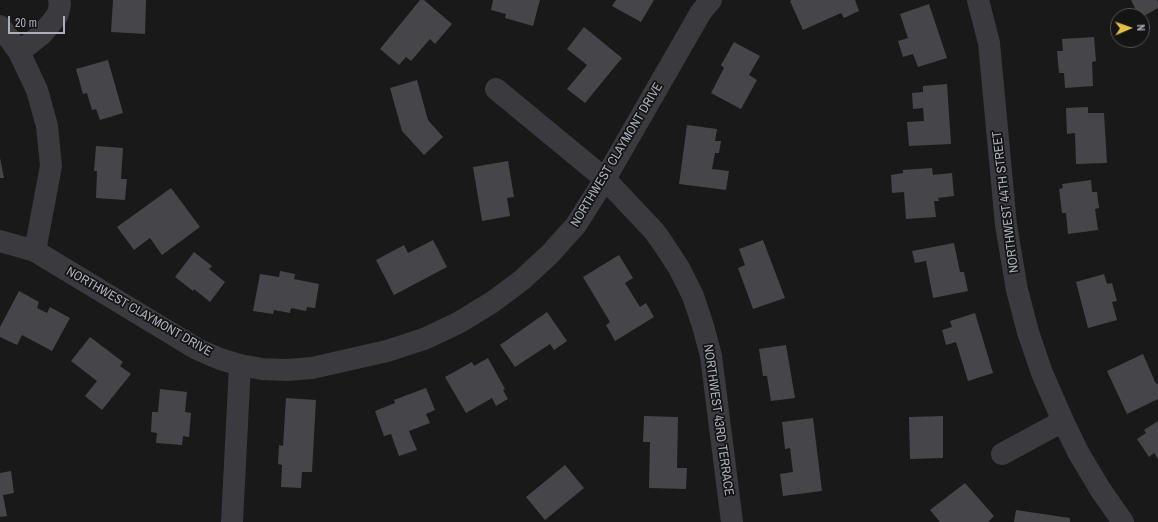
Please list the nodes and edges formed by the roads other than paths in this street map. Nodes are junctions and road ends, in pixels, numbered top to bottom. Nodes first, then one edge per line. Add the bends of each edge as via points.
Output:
1 (59, 0) edge
2 (711, 0) edge
3 (978, 0) edge
4 (0, 26) edge
5 (19, 52) junction
6 (496, 89) dead end
7 (605, 179) junction
8 (0, 240) edge
9 (36, 250) junction
10 (240, 365) junction
11 (1063, 422) junction
12 (1002, 454) dead end
13 (232, 522) edge
14 (732, 522) edge
15 (1123, 522) edge

1 - 5 street via 58,14 52,23
2 - 7 street, NORTHWEST CLAYMONT DRIVE via 701,12
3 - 11 street, NORTHWEST 44TH STREET via 989,43 1006,226 1017,290 1042,373
4 - 5 street
5 - 9 street via 37,90 46,126 51,166
6 - 7 street, NORTHWEST 43RD TERRACE
7 - 10 street, NORTHWEST CLAYMONT DRIVE via 576,225 550,254 492,303 458,323 424,339 387,351 312,368 274,370
7 - 14 street, NORTHWEST 43RD TERRACE via 654,231 679,268 693,296 711,356
8 - 9 street, NORTHWEST CLAYMONT DRIVE
9 - 10 street, NORTHWEST CLAYMONT DRIVE via 197,349
10 - 13 street
11 - 12 street
11 - 15 street, NORTHWEST 44TH STREET via 1100,489

